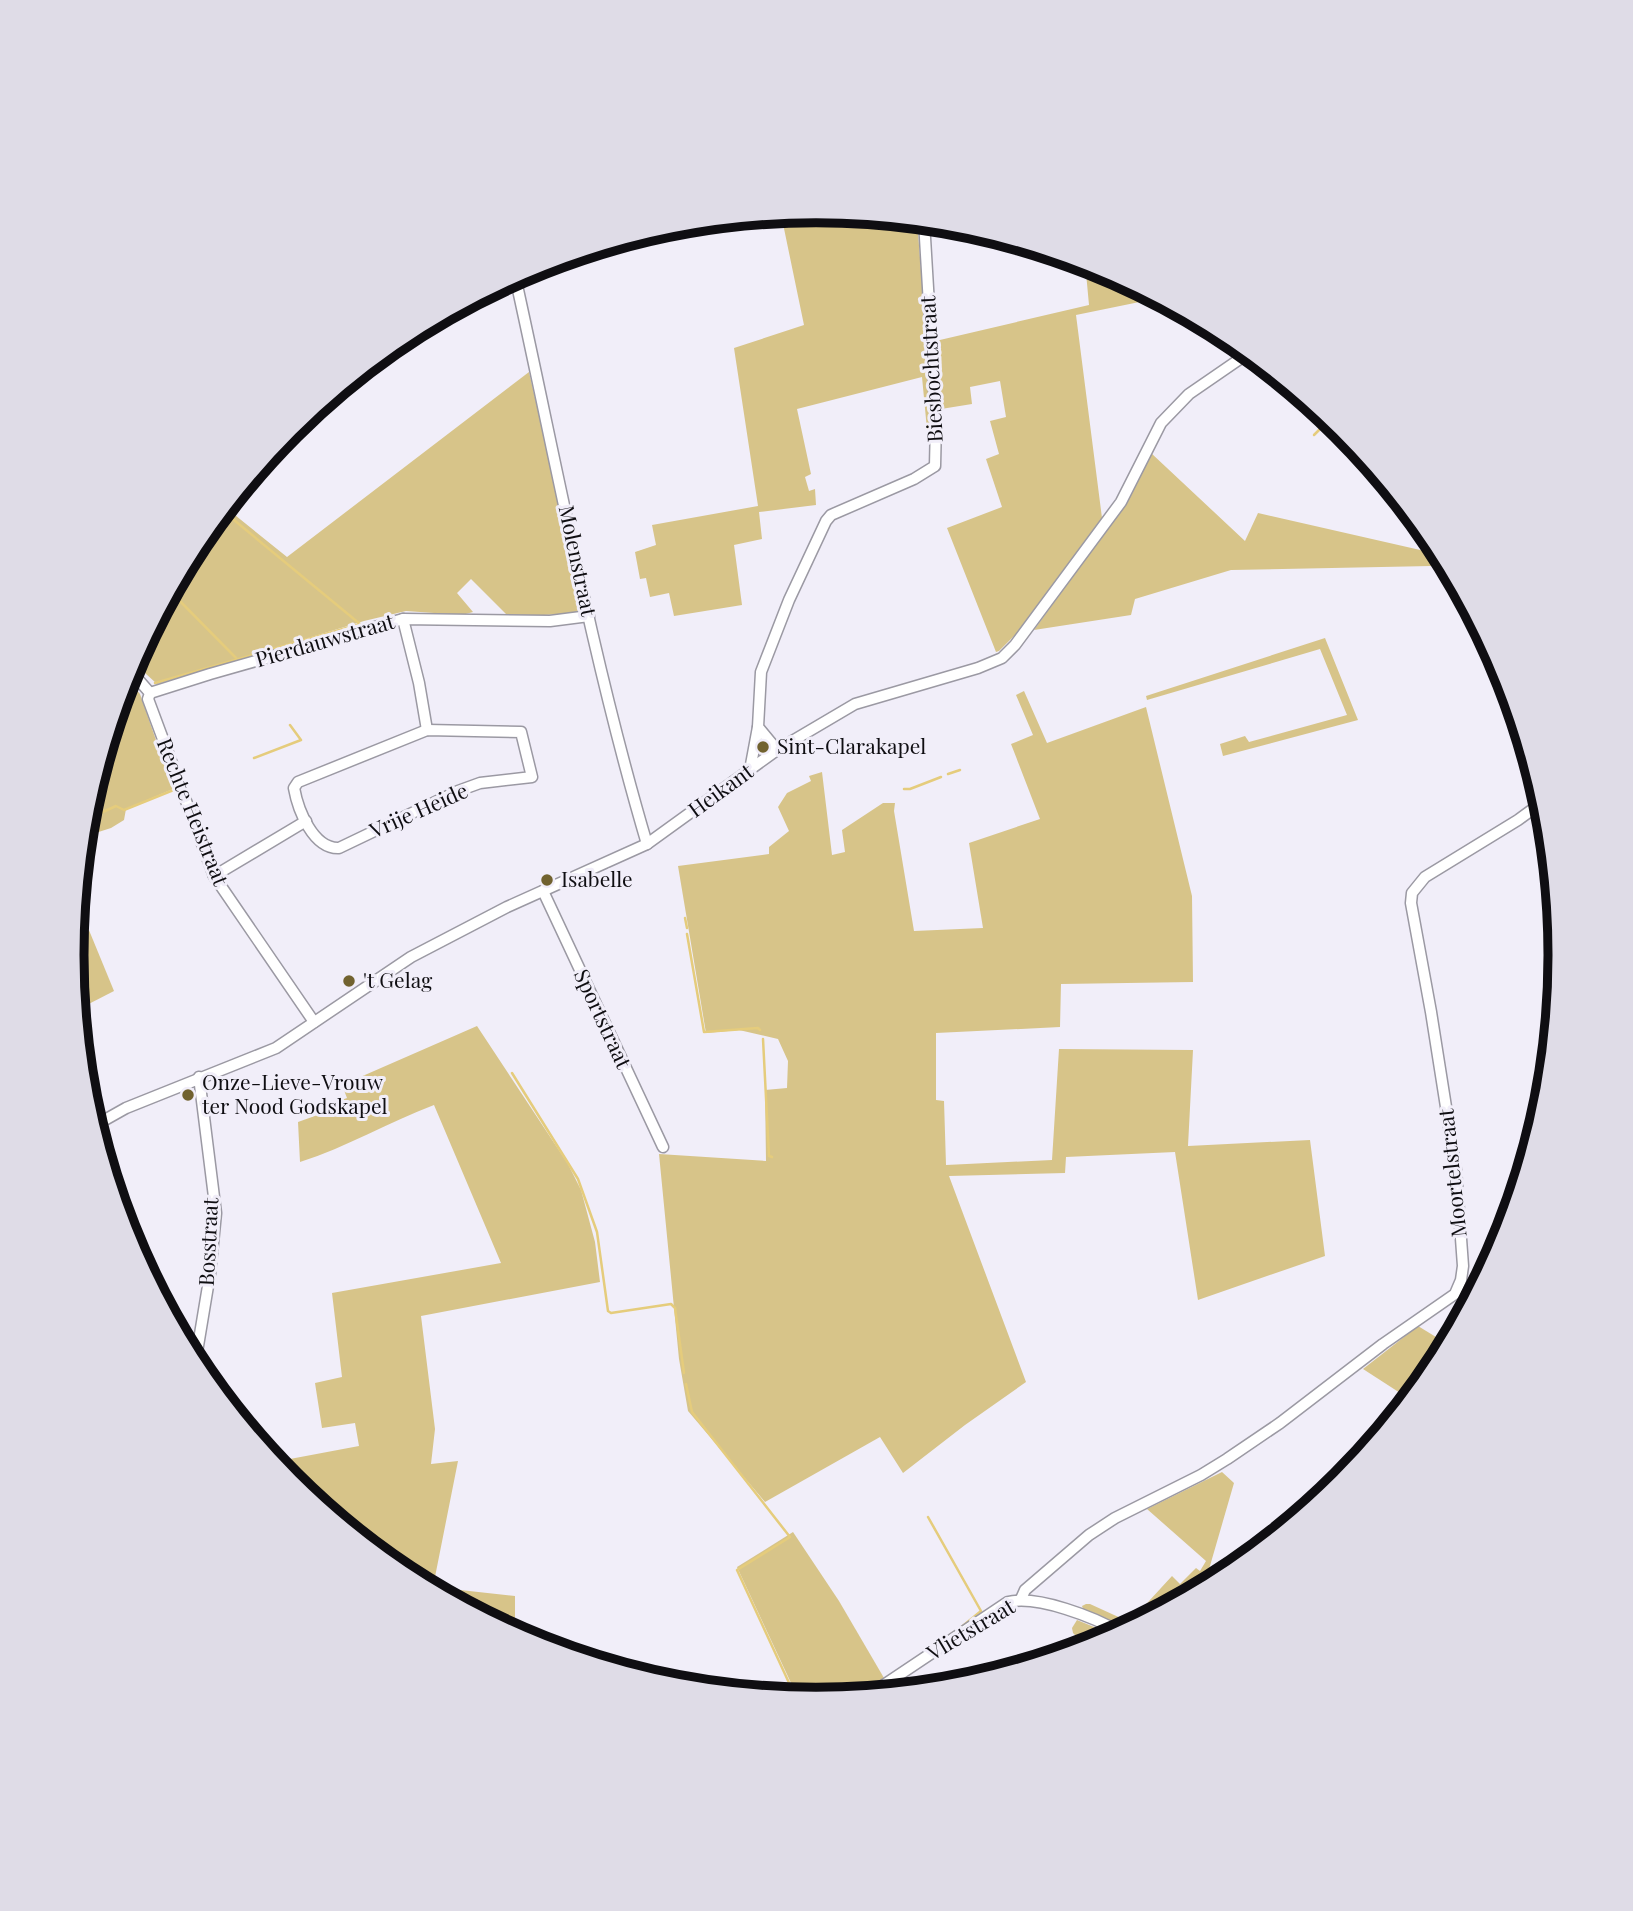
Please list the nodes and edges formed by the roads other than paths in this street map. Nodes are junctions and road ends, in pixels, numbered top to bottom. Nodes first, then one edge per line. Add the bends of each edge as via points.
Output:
1 (925, 231) edge
2 (518, 287) edge
3 (1240, 359) edge
4 (589, 616) junction
5 (403, 619) junction
6 (138, 680) edge
7 (150, 693) junction
8 (758, 727) junction
9 (428, 730) junction
10 (777, 750) junction
11 (750, 770) junction
12 (1534, 808) edge
13 (306, 821) junction
14 (648, 844) junction
15 (214, 876) junction
16 (543, 891) junction
17 (314, 1023) junction
18 (199, 1077) junction
19 (103, 1121) edge
20 (663, 1147) dead end
21 (198, 1347) edge
22 (1021, 1599) junction
23 (1108, 1627) edge
24 (885, 1684) edge

1 - 8 street, Biesbochtstraat via 935,467 826,521 761,672
2 - 4 street, Molenstraat
3 - 10 street, Heikant via 1189,394 1161,423 1121,502 1002,658 855,704
4 - 5 street, Pierdauwstraat via 550,621
4 - 14 street, Molenstraat via 622,759
5 - 7 street, Pierdauwstraat
5 - 9 street
6 - 7 street, Rechte Heistraat
7 - 15 street, Rechte Heistraat via 152,712
8 - 10 street
8 - 11 street, Biesbochtstraat
9 - 13 street, Vrije Heide via 298,782 296,802
9 - 13 street, Vrije Heide via 521,732 532,777 469,787 339,848 320,841
10 - 11 street, Heikant
11 - 14 street, Heikant
12 - 22 street, Moortelstraat via 1425,877 1412,893 1456,1170 1463,1266 1455,1294 1227,1460 1089,1535 1025,1590
13 - 15 street
14 - 16 street, Heikant
15 - 17 street, Rechte Heistraat
16 - 17 street, Heikant via 411,957
16 - 20 street, Sportstraat
17 - 18 street, Heikant via 276,1048
18 - 19 street, Heikant
18 - 21 street, Bosstraat via 216,1213
22 - 23 street, Vlietstraat
22 - 24 street, Vlietstraat via 1008,1602

